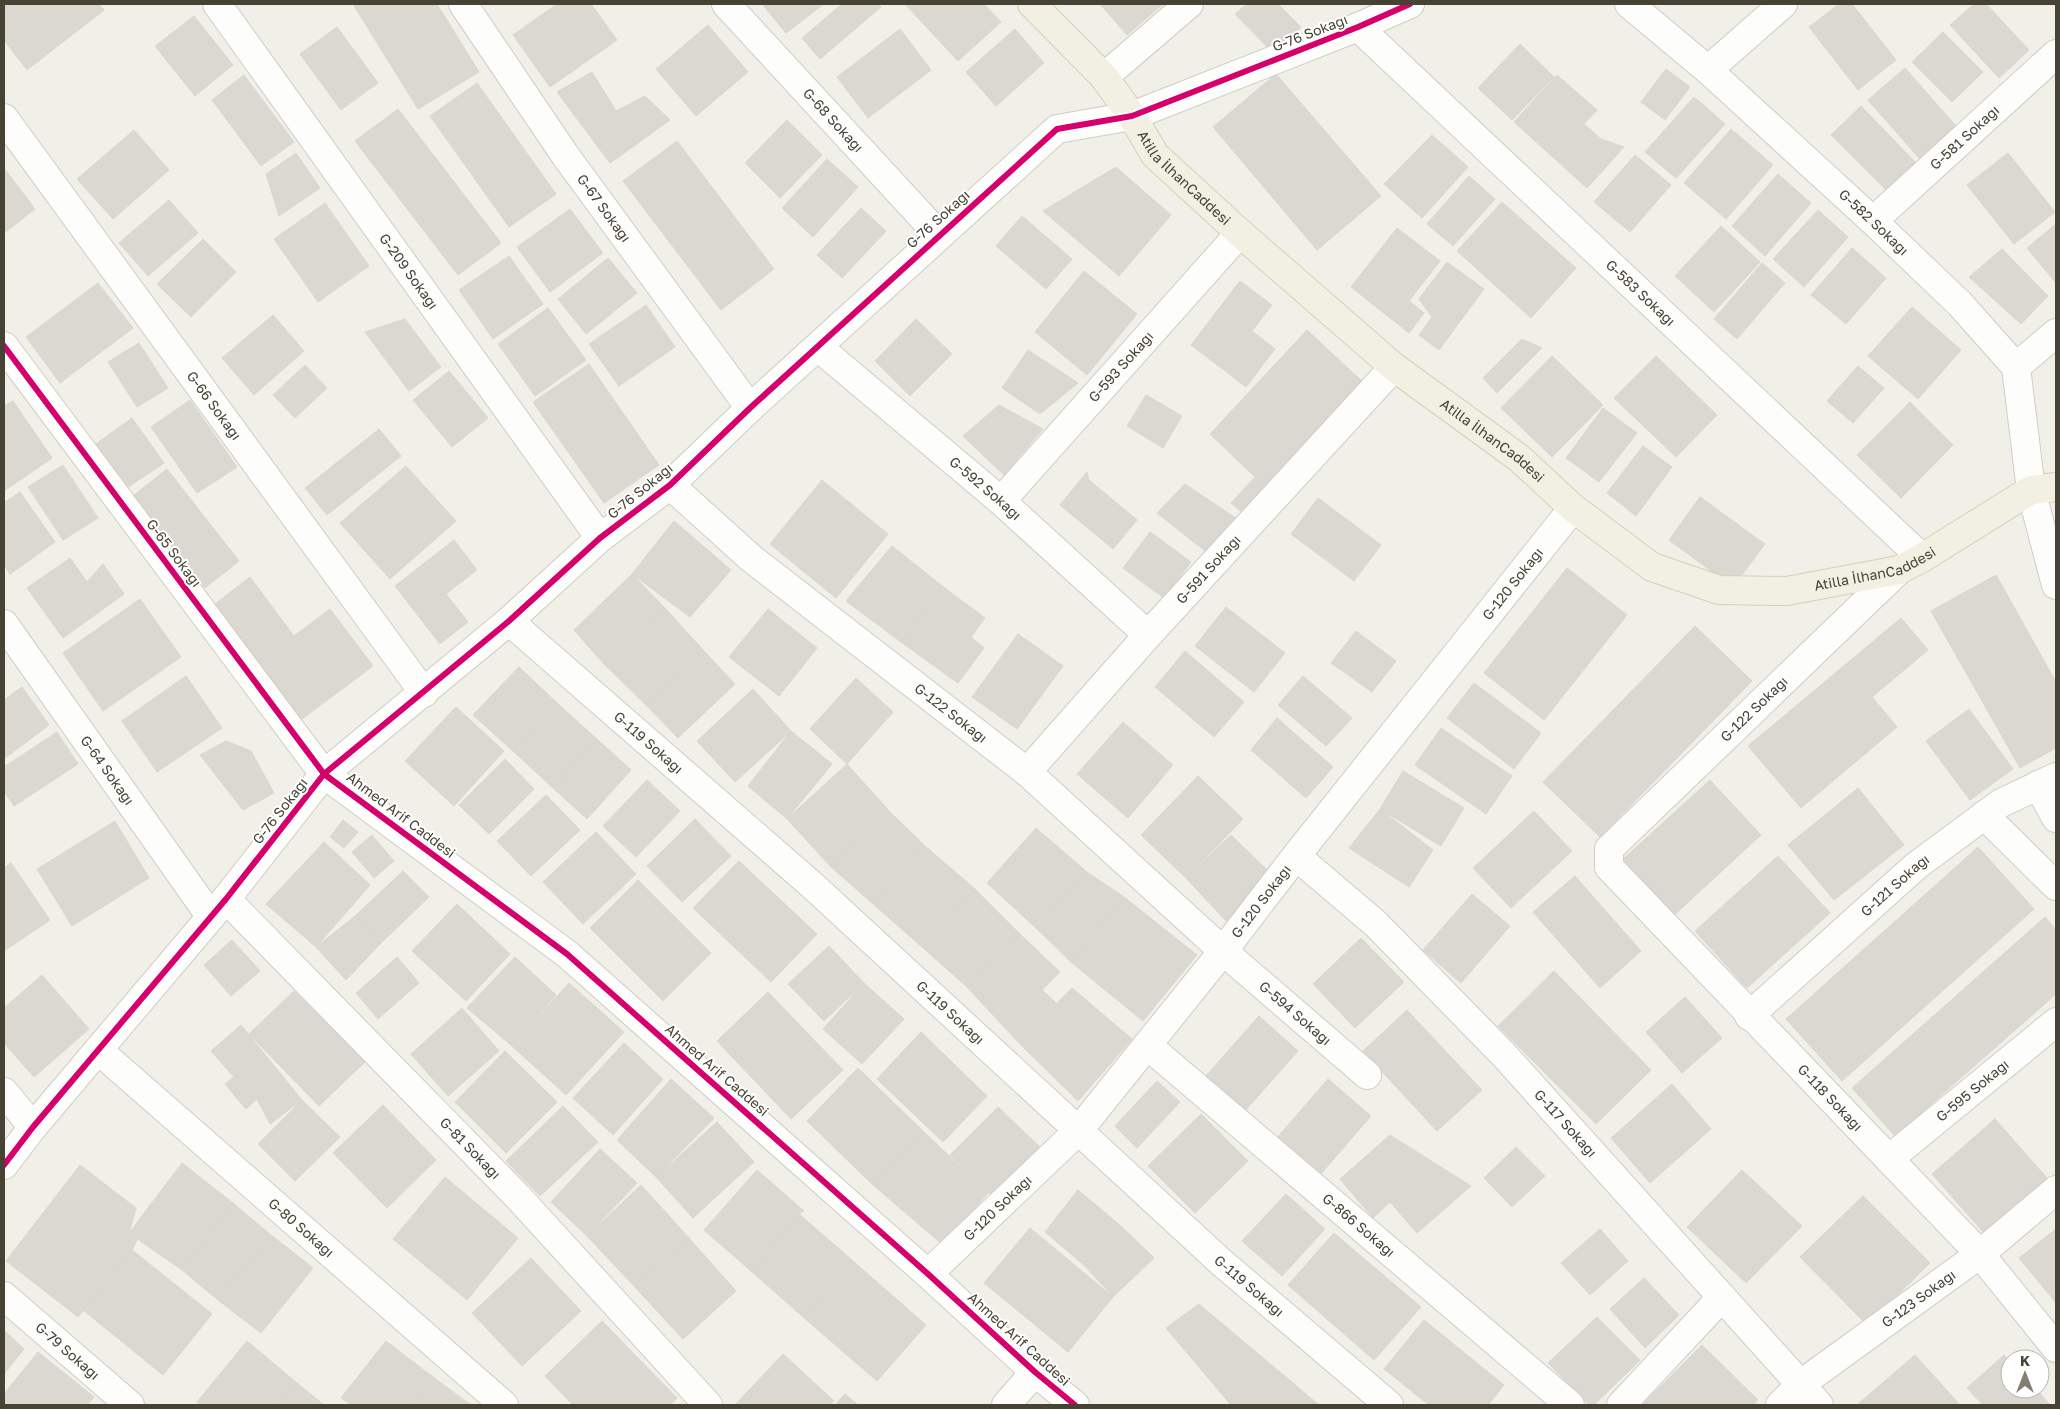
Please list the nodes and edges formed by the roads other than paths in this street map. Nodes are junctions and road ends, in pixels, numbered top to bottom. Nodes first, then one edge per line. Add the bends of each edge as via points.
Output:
1 (217, 4) edge
2 (463, 4) edge
3 (726, 4) edge
4 (1032, 4) edge
5 (1189, 4) edge
6 (1410, 4) edge
7 (1629, 4) edge
8 (1783, 4) edge
9 (1358, 27) junction
10 (2056, 54) edge
11 (1708, 70) junction
12 (1104, 77) junction
13 (1132, 116) junction
14 (4, 118) edge
15 (1873, 221) junction
16 (1240, 233) junction
17 (939, 235) junction
18 (2056, 333) edge
19 (4, 346) edge
20 (818, 347) junction
21 (1394, 367) junction
22 (2016, 367) junction
23 (750, 408) junction
24 (670, 485) junction
25 (2044, 488) edge
26 (1001, 501) junction
27 (1573, 508) junction
28 (600, 538) junction
29 (1911, 564) junction
30 (2056, 585) edge
31 (509, 621) junction
32 (4, 624) edge
33 (1148, 635) junction
34 (424, 693) junction
35 (1027, 772) junction
36 (324, 774) junction
37 (2047, 781) edge
38 (1984, 815) junction
39 (2056, 818) edge
40 (1609, 849) joint
41 (1296, 856) junction
42 (2056, 886) edge
43 (218, 908) junction
44 (1223, 951) junction
45 (1749, 1016) junction
46 (2056, 1022) edge
47 (1147, 1046) junction
48 (98, 1050) junction
49 (1367, 1075) dead end
50 (4, 1092) edge
51 (33, 1127) junction
52 (1079, 1130) junction
53 (1889, 1159) junction
54 (4, 1165) edge
55 (2056, 1190) edge
56 (1980, 1254) junction
57 (928, 1274) junction
58 (4, 1296) edge
59 (1722, 1297) junction
60 (2056, 1348) edge
61 (1035, 1372) junction
62 (1800, 1384) junction
63 (130, 1405) edge
64 (504, 1405) edge
65 (708, 1405) edge
66 (1006, 1405) edge
67 (1075, 1405) edge
68 (1390, 1405) edge
69 (1570, 1405) edge
70 (1621, 1405) edge
71 (1780, 1405) edge
72 (1819, 1405) edge

1 - 28 street, G-209 Sokağı
2 - 23 street, G-67 Sokağı via 565,155
3 - 17 street, G-68 Sokağı
4 - 12 main road, Atilla İlhanCaddesi
5 - 12 street
6 - 9 street, G-76 Sokağı
7 - 11 street, G-582 Sokağı
8 - 11 street
9 - 13 street, G-76 Sokağı
9 - 29 street, G-583 Sokağı
10 - 15 street, G-581 Sokağı
11 - 15 street, G-582 Sokağı
12 - 13 main road, Atilla İlhanCaddesi
13 - 16 main road, Atilla İlhanCaddesi via 1155,155
13 - 17 street, G-76 Sokağı via 1057,129
14 - 34 street, G-66 Sokağı
15 - 22 street, G-582 Sokağı via 1960,304
16 - 21 main road, Atilla İlhanCaddesi
16 - 26 street, G-593 Sokağı
17 - 20 street, G-76 Sokağı
18 - 22 street
19 - 36 street, G-65 Sokağı
20 - 23 street, G-76 Sokağı
20 - 26 street, G-592 Sokağı
21 - 27 main road, Atilla İlhanCaddesi via 1520,458
21 - 33 street, G-591 Sokağı
22 - 25 street
23 - 24 street, G-76 Sokağı
24 - 28 street, G-76 Sokağı
24 - 35 street, G-122 Sokağı via 752,558
25 - 29 main road, Atilla İlhanCaddesi
25 - 30 street
26 - 33 street, G-592 Sokağı
27 - 29 main road, Atilla İlhanCaddesi via 1652,567 1719,590 1787,591
27 - 41 street, G-120 Sokağı
28 - 31 street, G-76 Sokağı
29 - 40 street, G-122 Sokağı
31 - 34 street, G-76 Sokağı
31 - 52 street, G-119 Sokağı via 813,886
32 - 43 street, G-64 Sokağı
33 - 35 street, G-591 Sokağı
34 - 36 street, G-76 Sokağı
35 - 44 street, G-122 Sokağı
36 - 43 street, G-76 Sokağı
36 - 57 street, Ahmed Arif Caddesi via 567,954
37 - 38 street, G-121 Sokağı
37 - 39 street
38 - 42 street
38 - 45 street, G-121 Sokağı via 1916,866
40 - 45 street, G-118 Sokağı via 1609,867
41 - 44 street, G-120 Sokağı
41 - 59 street, G-117 Sokağı via 1376,924 1504,1055
43 - 48 street, G-76 Sokağı
43 - 65 street, G-81 Sokağı via 518,1197
44 - 47 street, G-120 Sokağı
44 - 49 street, G-594 Sokağı
45 - 53 street, G-118 Sokağı
46 - 53 street, G-595 Sokağı
47 - 52 street, G-120 Sokağı
47 - 69 street, G-866 Sokağı
48 - 51 street, G-76 Sokağı
48 - 64 street, G-80 Sokağı
50 - 51 street
51 - 54 street, G-76 Sokağı
52 - 57 street, G-120 Sokağı
52 - 68 street, G-119 Sokağı via 1221,1262
53 - 56 street, G-118 Sokağı
55 - 56 street, G-123 Sokağı
56 - 60 street, G-118 Sokağı
56 - 62 street, G-123 Sokağı
57 - 61 street, Ahmed Arif Caddesi
58 - 63 street, G-79 Sokağı
59 - 62 street, G-117 Sokağı
59 - 70 street
61 - 66 street
61 - 67 street, Ahmed Arif Caddesi
62 - 71 street, G-123 Sokağı
62 - 72 street, G-117 Sokağı

